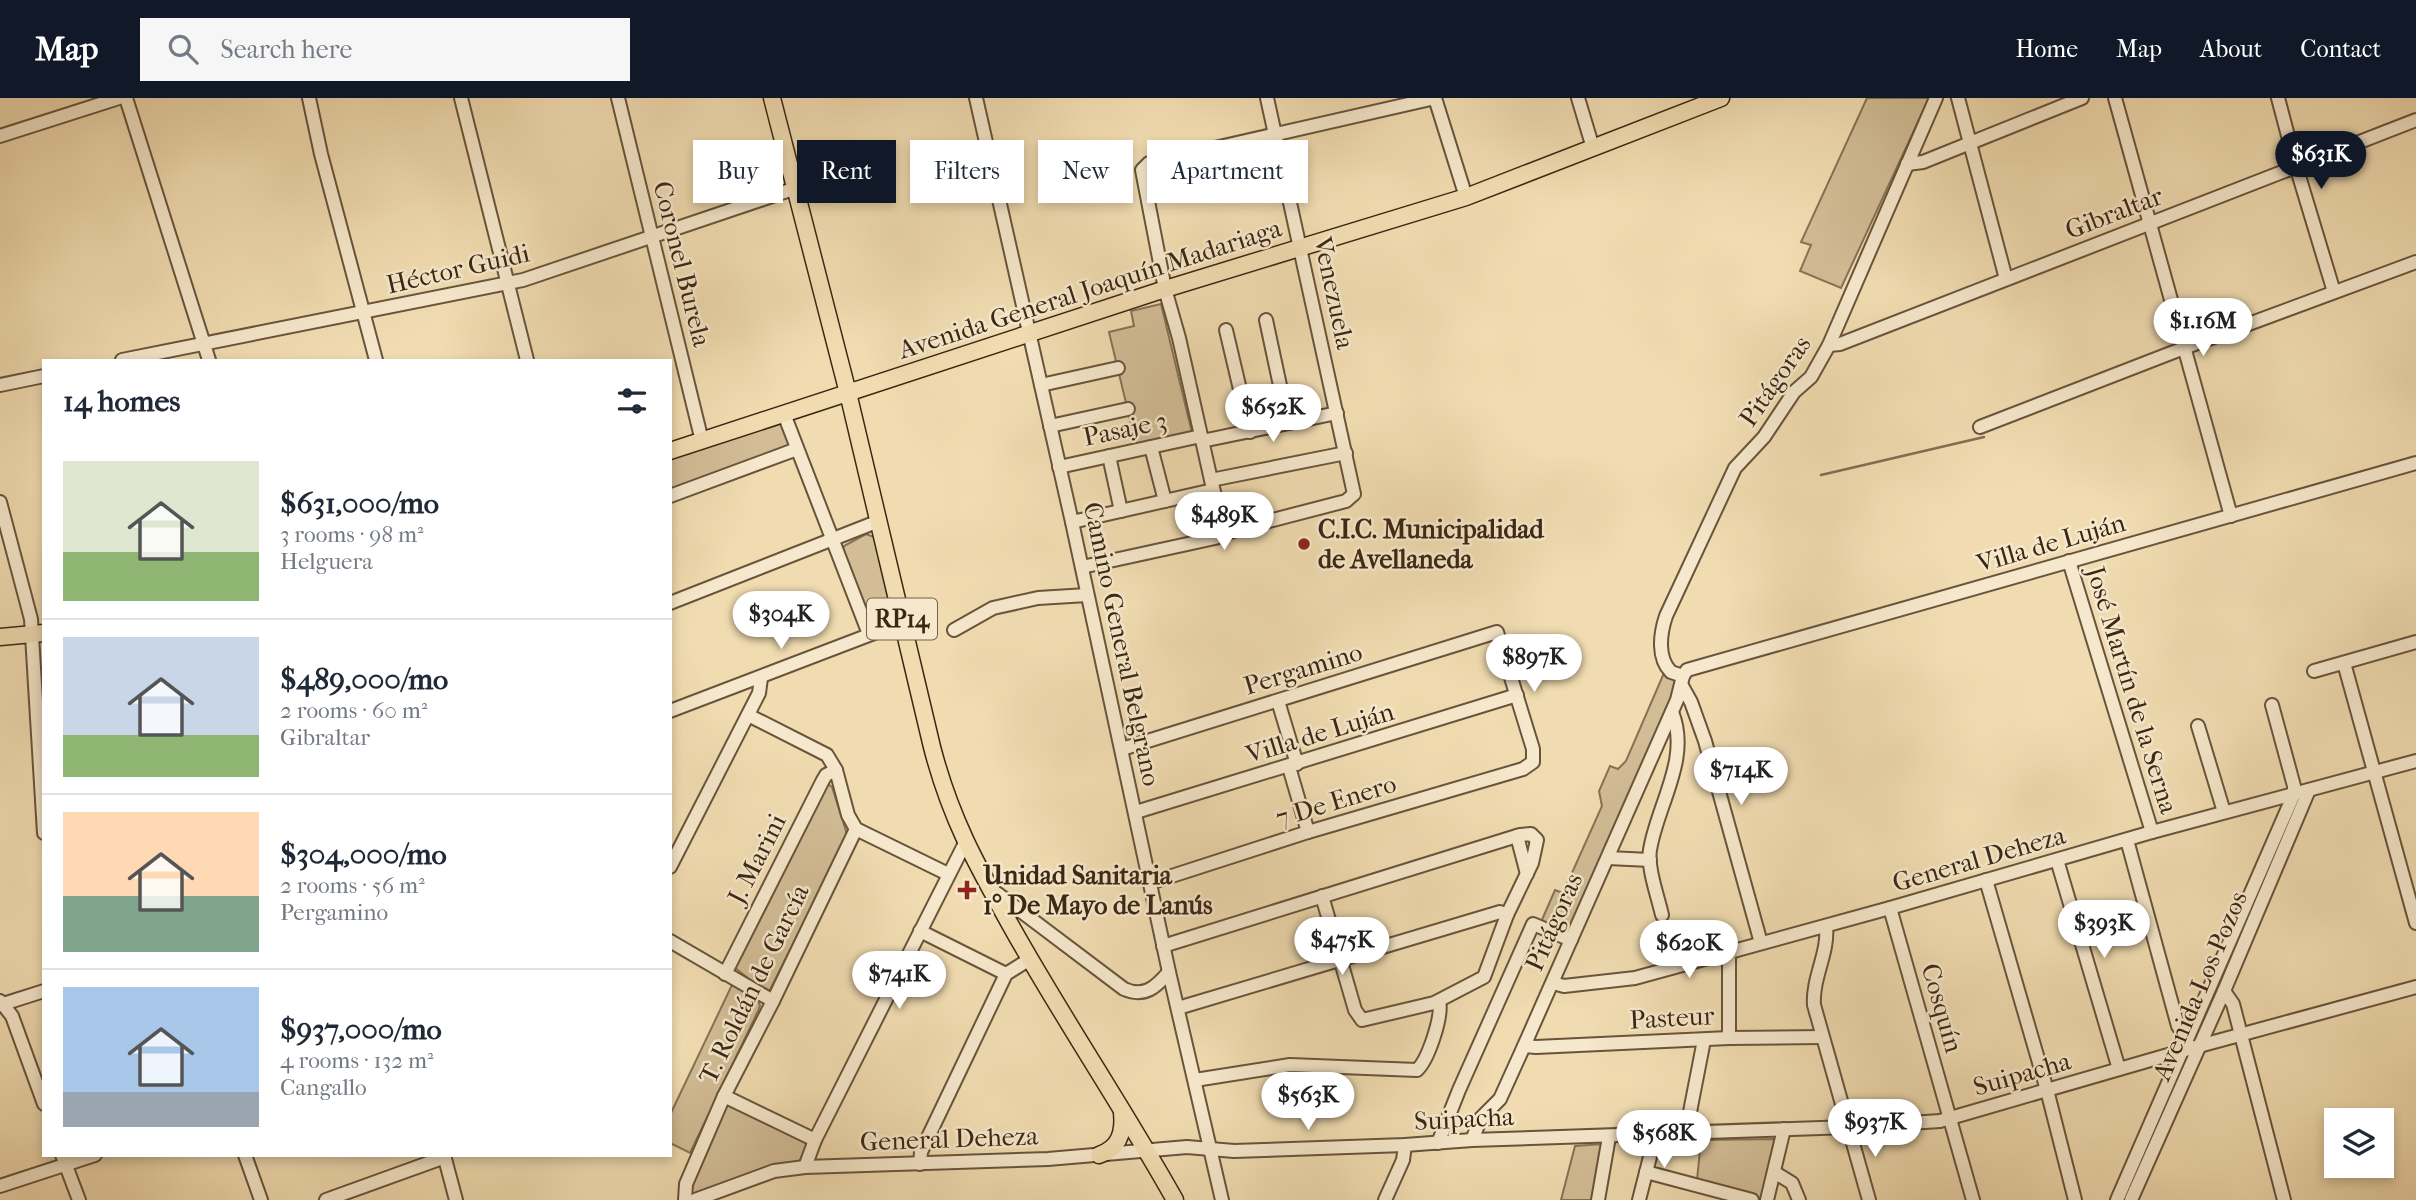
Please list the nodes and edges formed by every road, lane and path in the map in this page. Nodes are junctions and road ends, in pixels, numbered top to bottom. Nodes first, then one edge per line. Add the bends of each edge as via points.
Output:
1 (119, 98) edge
2 (125, 98) edge
3 (309, 98) edge
4 (461, 98) edge
5 (618, 98) edge
6 (772, 98) edge
7 (976, 98) edge
8 (1268, 98) edge
9 (1435, 98) edge
10 (1578, 98) edge
11 (1721, 98) edge
12 (1936, 98) edge
13 (1958, 98) edge
14 (2082, 98) edge
15 (2115, 98) edge
16 (2278, 98) edge
17 (2416, 120) edge
18 (1275, 135) junction
19 (0, 136) edge
20 (1970, 142) junction
21 (1593, 148) junction
22 (1907, 164) junction
23 (2296, 166) junction
24 (796, 188) junction
25 (1466, 197) junction
26 (2149, 224) junction
27 (652, 236) junction
28 (1301, 247) junction
29 (2416, 262) edge
30 (2006, 279) junction
31 (508, 284) junction
32 (1165, 289) junction
33 (2334, 292) junction
34 (365, 313) junction
35 (1266, 320) dead end
36 (1226, 330) dead end
37 (1029, 332) junction
38 (204, 344) junction
39 (1829, 345) junction
40 (2184, 348) junction
41 (127, 359) edge
42 (209, 359) edge
43 (376, 359) edge
44 (527, 359) edge
45 (1118, 368) dead end
46 (42, 376) edge
47 (0, 385) edge
48 (1041, 385) junction
49 (848, 393) junction
50 (1128, 409) dead end
51 (1337, 413) junction
52 (784, 414) junction
53 (1289, 423) junction
54 (1051, 426) junction
55 (1980, 427) dead end
56 (1250, 432) junction
57 (1201, 438) junction
58 (702, 441) junction
59 (1151, 446) junction
60 (797, 449) junction
61 (672, 450) edge
62 (1346, 453) junction
63 (1109, 456) junction
64 (2416, 463) edge
65 (1059, 467) junction
66 (1212, 485) junction
67 (672, 495) edge
68 (1165, 501) junction
69 (0, 502) edge
70 (1121, 511) junction
71 (2231, 516) junction
72 (879, 521) junction
73 (1072, 522) junction
74 (1225, 534) junction
75 (834, 541) junction
76 (2069, 561) junction
77 (1082, 567) junction
78 (1087, 595) junction
79 (672, 602) edge
80 (903, 622) junction
81 (954, 630) dead end
82 (38, 634) edge
83 (869, 634) junction
84 (0, 637) edge
85 (2416, 642) edge
86 (2344, 663) junction
87 (2314, 671) dead end
88 (761, 678) junction
89 (1682, 681) junction
90 (1517, 695) junction
91 (1278, 701) junction
92 (2272, 705) dead end
93 (672, 710) edge
94 (1672, 712) junction
95 (748, 715) junction
96 (2198, 726) dead end
97 (1122, 748) junction
98 (2416, 761) edge
99 (1293, 765) junction
100 (42, 766) edge
101 (836, 770) junction
102 (2374, 774) junction
103 (2309, 790) junction
104 (2294, 794) junction
105 (1136, 812) junction
106 (2224, 812) junction
107 (856, 829) junction
108 (1308, 832) junction
109 (2152, 832) junction
110 (1517, 836) junction
111 (2127, 840) junction
112 (965, 842) junction
113 (1608, 858) junction
114 (1650, 860) junction
115 (2057, 860) junction
116 (672, 863) edge
117 (948, 874) junction
118 (1527, 874) junction
119 (1986, 880) junction
120 (1150, 883) junction
121 (990, 888) junction
122 (1322, 896) junction
123 (1890, 908) junction
124 (1507, 915) junction
125 (1662, 915) dead end
126 (2416, 923) edge
127 (1826, 926) junction
128 (920, 931) junction
129 (1571, 940) junction
130 (672, 942) edge
131 (1760, 943) junction
132 (1163, 946) junction
133 (1729, 952) junction
134 (1030, 959) junction
135 (1341, 960) junction
136 (1169, 972) junction
137 (725, 974) junction
138 (1006, 974) junction
139 (1553, 983) junction
140 (2416, 987) edge
141 (2224, 991) junction
142 (42, 992) edge
143 (773, 1001) junction
144 (1438, 1001) junction
145 (1, 1003) edge
146 (1178, 1008) junction
147 (2241, 1035) junction
148 (1822, 1037) junction
149 (1730, 1038) junction
150 (1704, 1040) junction
151 (1524, 1046) junction
152 (2190, 1046) junction
153 (2119, 1069) junction
154 (1195, 1080) junction
155 (2047, 1090) junction
156 (724, 1096) junction
157 (42, 1098) edge
158 (1122, 1112) junction
159 (1949, 1119) junction
160 (1849, 1127) junction
161 (1784, 1129) junction
162 (1690, 1133) junction
163 (1653, 1135) junction
164 (1609, 1137) junction
165 (815, 1140) junction
166 (1472, 1140) junction
167 (1438, 1143) junction
168 (1405, 1145) junction
169 (1210, 1149) junction
170 (1147, 1150) junction
171 (1099, 1155) junction
172 (83, 1157) edge
173 (246, 1157) edge
174 (442, 1157) edge
175 (445, 1157) edge
176 (64, 1160) edge
177 (919, 1164) junction
178 (805, 1167) junction
179 (1646, 1172) junction
180 (1774, 1172) junction
181 (0, 1186) edge
182 (79, 1200) edge
183 (261, 1200) edge
184 (326, 1200) edge
185 (456, 1200) edge
186 (685, 1200) edge
187 (695, 1200) edge
188 (1175, 1200) edge
189 (1222, 1200) edge
190 (1385, 1200) edge
191 (1598, 1200) edge
192 (1639, 1200) edge
193 (1752, 1200) edge
194 (1767, 1200) edge
195 (1798, 1200) edge
196 (1869, 1200) edge
197 (1973, 1200) edge
198 (2075, 1200) edge
199 (2117, 1200) edge
200 (2131, 1200) edge
201 (2284, 1200) edge

1 - 19 street
2 - 38 street
3 - 34 street
4 - 31 street
5 - 27 street, Coronel Burela
6 - 24 main road, RP14
7 - 37 street, Camino General Belgrano
8 - 18 street, Venezuela
9 - 18 street
9 - 25 street
10 - 21 street
11 - 21 main road, Avenida General Joaquín Madariaga
12 - 22 street, Pitágoras
13 - 20 street
14 - 20 street
15 - 26 street
16 - 23 street
17 - 23 street, Gibraltar
18 - 28 street, Venezuela
18 - 32 street via 1144,166
20 - 22 street
20 - 30 street
21 - 25 main road, Avenida General Joaquín Madariaga
22 - 39 street, Pitágoras
23 - 26 street, Gibraltar
23 - 33 street
24 - 27 street, Héctor Guidi
24 - 49 main road, RP14
25 - 28 main road, Avenida General Joaquín Madariaga
26 - 30 street, Gibraltar
26 - 40 street
27 - 31 street, Héctor Guidi
27 - 58 street, Coronel Burela
28 - 32 main road, Avenida General Joaquín Madariaga
28 - 51 street, Venezuela
29 - 33 street
30 - 39 street, Gibraltar
31 - 34 street, Héctor Guidi
31 - 44 street
32 - 37 main road, Avenida General Joaquín Madariaga
32 - 57 street
33 - 40 street
34 - 38 street, Héctor Guidi
34 - 43 street
35 - 53 street
36 - 56 street
37 - 48 street, Camino General Belgrano
37 - 49 main road, Avenida General Joaquín Madariaga
38 - 41 street, Héctor Guidi
38 - 42 street
39 - 89 street, Pitágoras via 1811,377 1790,396 1764,437 1735,468 1666,616 1662,656 1667,668
40 - 55 street
40 - 71 street
45 - 48 street
46 - 47 street
48 - 54 street, Camino General Belgrano
49 - 52 main road, Avenida General Joaquín Madariaga
49 - 72 main road, RP14
50 - 54 street
51 - 53 street, Pasaje 3
51 - 62 street, Venezuela
52 - 58 main road, Avenida General Joaquín Madariaga
52 - 60 street
53 - 56 street, Pasaje 3
54 - 65 street, Camino General Belgrano
56 - 57 street, Pasaje 3
57 - 59 street, Pasaje 3
57 - 66 street
58 - 61 main road, Avenida General Joaquín Madariaga
59 - 63 street, Pasaje 3
59 - 68 street
60 - 67 street
60 - 75 street
62 - 66 street
62 - 74 street, Venezuela via 1354,489 1351,498
63 - 65 street, Pasaje 3
63 - 70 street
64 - 71 street, Villa de Luján
65 - 73 street, Camino General Belgrano
66 - 68 street
66 - 74 street
68 - 70 street
69 - 82 street
70 - 73 street
71 - 76 street, Villa de Luján
72 - 75 street
72 - 80 main road, RP14
73 - 77 street, Camino General Belgrano
74 - 77 street
75 - 79 street
75 - 83 street
76 - 89 street, Villa de Luján via 1698,666 1687,670
76 - 109 street, José Martín de la Serna
77 - 78 street, Camino General Belgrano
78 - 81 street via 1038,598 993,608
78 - 97 street, Camino General Belgrano
80 - 83 street
80 - 112 main road, RP14 via 941,782
82 - 84 main road
82 - 100 street
83 - 88 street
85 - 86 street
86 - 87 street
86 - 102 street
88 - 93 street
88 - 95 street
89 - 94 street, Pitágoras
89 - 131 street via 1705,741
90 - 91 street, Pergamino via 1497,632
90 - 99 street, Villa de Luján
90 - 108 street, 7 De Enero via 1533,749 1533,762 1523,769
91 - 97 street, Pergamino
91 - 99 street
92 - 104 street
94 - 113 street, Pitágoras
94 - 114 street via 1678,749
95 - 101 street via 822,751
95 - 116 street
96 - 106 street
97 - 105 street, Camino General Belgrano
98 - 102 street, General Deheza
99 - 105 street, Villa de Luján
99 - 108 street
101 - 107 street
101 - 137 street, J. Marini via 823,780
102 - 103 street, General Deheza
102 - 126 street
103 - 104 street, General Deheza
103 - 141 street, Avenida Los Pozos
104 - 106 street, General Deheza
104 - 152 street, Avenida Los Pozos
105 - 120 street, Camino General Belgrano
106 - 109 street, General Deheza
107 - 117 street
107 - 143 street, T. Roldán de García
108 - 120 street, 7 De Enero
109 - 111 street, General Deheza
110 - 118 street
110 - 118 street via 1531,834 1537,839
110 - 122 street
111 - 115 street, General Deheza
111 - 152 street via 2178,1026
112 - 117 street
112 - 121 main road, RP14
113 - 114 street
113 - 129 street, Pitágoras
114 - 125 street
115 - 119 street, General Deheza
115 - 153 street
117 - 128 street
118 - 124 street
119 - 123 street, General Deheza
119 - 155 street
120 - 132 street, Camino General Belgrano
121 - 134 main road, RP14
121 - 136 street via 1124,989 1146,992
122 - 132 street
122 - 135 street
123 - 127 street, General Deheza
123 - 159 street, Cosquín
124 - 135 street via 1500,912
124 - 144 street via 1486,973
127 - 131 street, General Deheza
127 - 148 street via 1827,942 1814,999
128 - 138 street
128 - 165 street
129 - 139 street, Pitágoras
129 - 167 street via 1533,924
130 - 137 street
131 - 133 street, General Deheza
132 - 136 street, Camino General Belgrano
133 - 139 street, General Deheza via 1628,979 1564,986
133 - 149 street
134 - 138 street
134 - 158 main road, RP14
135 - 144 street via 1362,1020
135 - 146 street
136 - 146 street, Camino General Belgrano
137 - 143 street
138 - 177 street via 920,1152
139 - 151 street, Pitágoras
140 - 147 street, Suipacha
141 - 147 street via 2233,1004
141 - 152 street, Avenida Los Pozos
142 - 145 street
143 - 156 street, T. Roldán de García
144 - 154 street via 1438,1023 1417,1070 1290,1065
145 - 157 street via 12,1016
146 - 154 street, Camino General Belgrano
147 - 152 street, Suipacha
147 - 201 street
148 - 149 street, Pasteur
148 - 160 street
149 - 150 street, Pasteur
150 - 151 street, Pasteur
150 - 162 street
151 - 166 street, Pitágoras via 1500,1099 1481,1118
152 - 153 street, Suipacha
152 - 199 street, Avenida Los Pozos
152 - 200 street, Avenida Los Pozos
153 - 155 street, Suipacha
154 - 169 street, Camino General Belgrano
155 - 159 street, Suipacha
155 - 198 street
156 - 165 street
156 - 186 street, T. Roldán de García via 686,1184
158 - 170 main road, RP14
158 - 171 main road via 1118,1142
159 - 160 street, Suipacha
159 - 197 street, Cosquín
160 - 161 street, Suipacha
160 - 196 street
161 - 162 street, Suipacha
161 - 180 street
162 - 163 street, Suipacha
163 - 164 street, Suipacha
163 - 179 street
164 - 166 street, Suipacha
164 - 191 street
165 - 178 street
166 - 167 street, Suipacha
167 - 168 street, Suipacha
168 - 169 street, Suipacha
168 - 190 street
169 - 170 street, General Deheza
169 - 189 street, Camino General Belgrano
170 - 171 street, General Deheza
170 - 188 main road, RP14
171 - 177 street, General Deheza
172 - 176 street
173 - 183 street
174 - 184 street
175 - 185 street
176 - 181 street
176 - 182 street
177 - 178 street, General Deheza
178 - 187 street, General Deheza via 774,1171
179 - 192 street
179 - 193 street
180 - 194 street
180 - 195 street via 1792,1183

